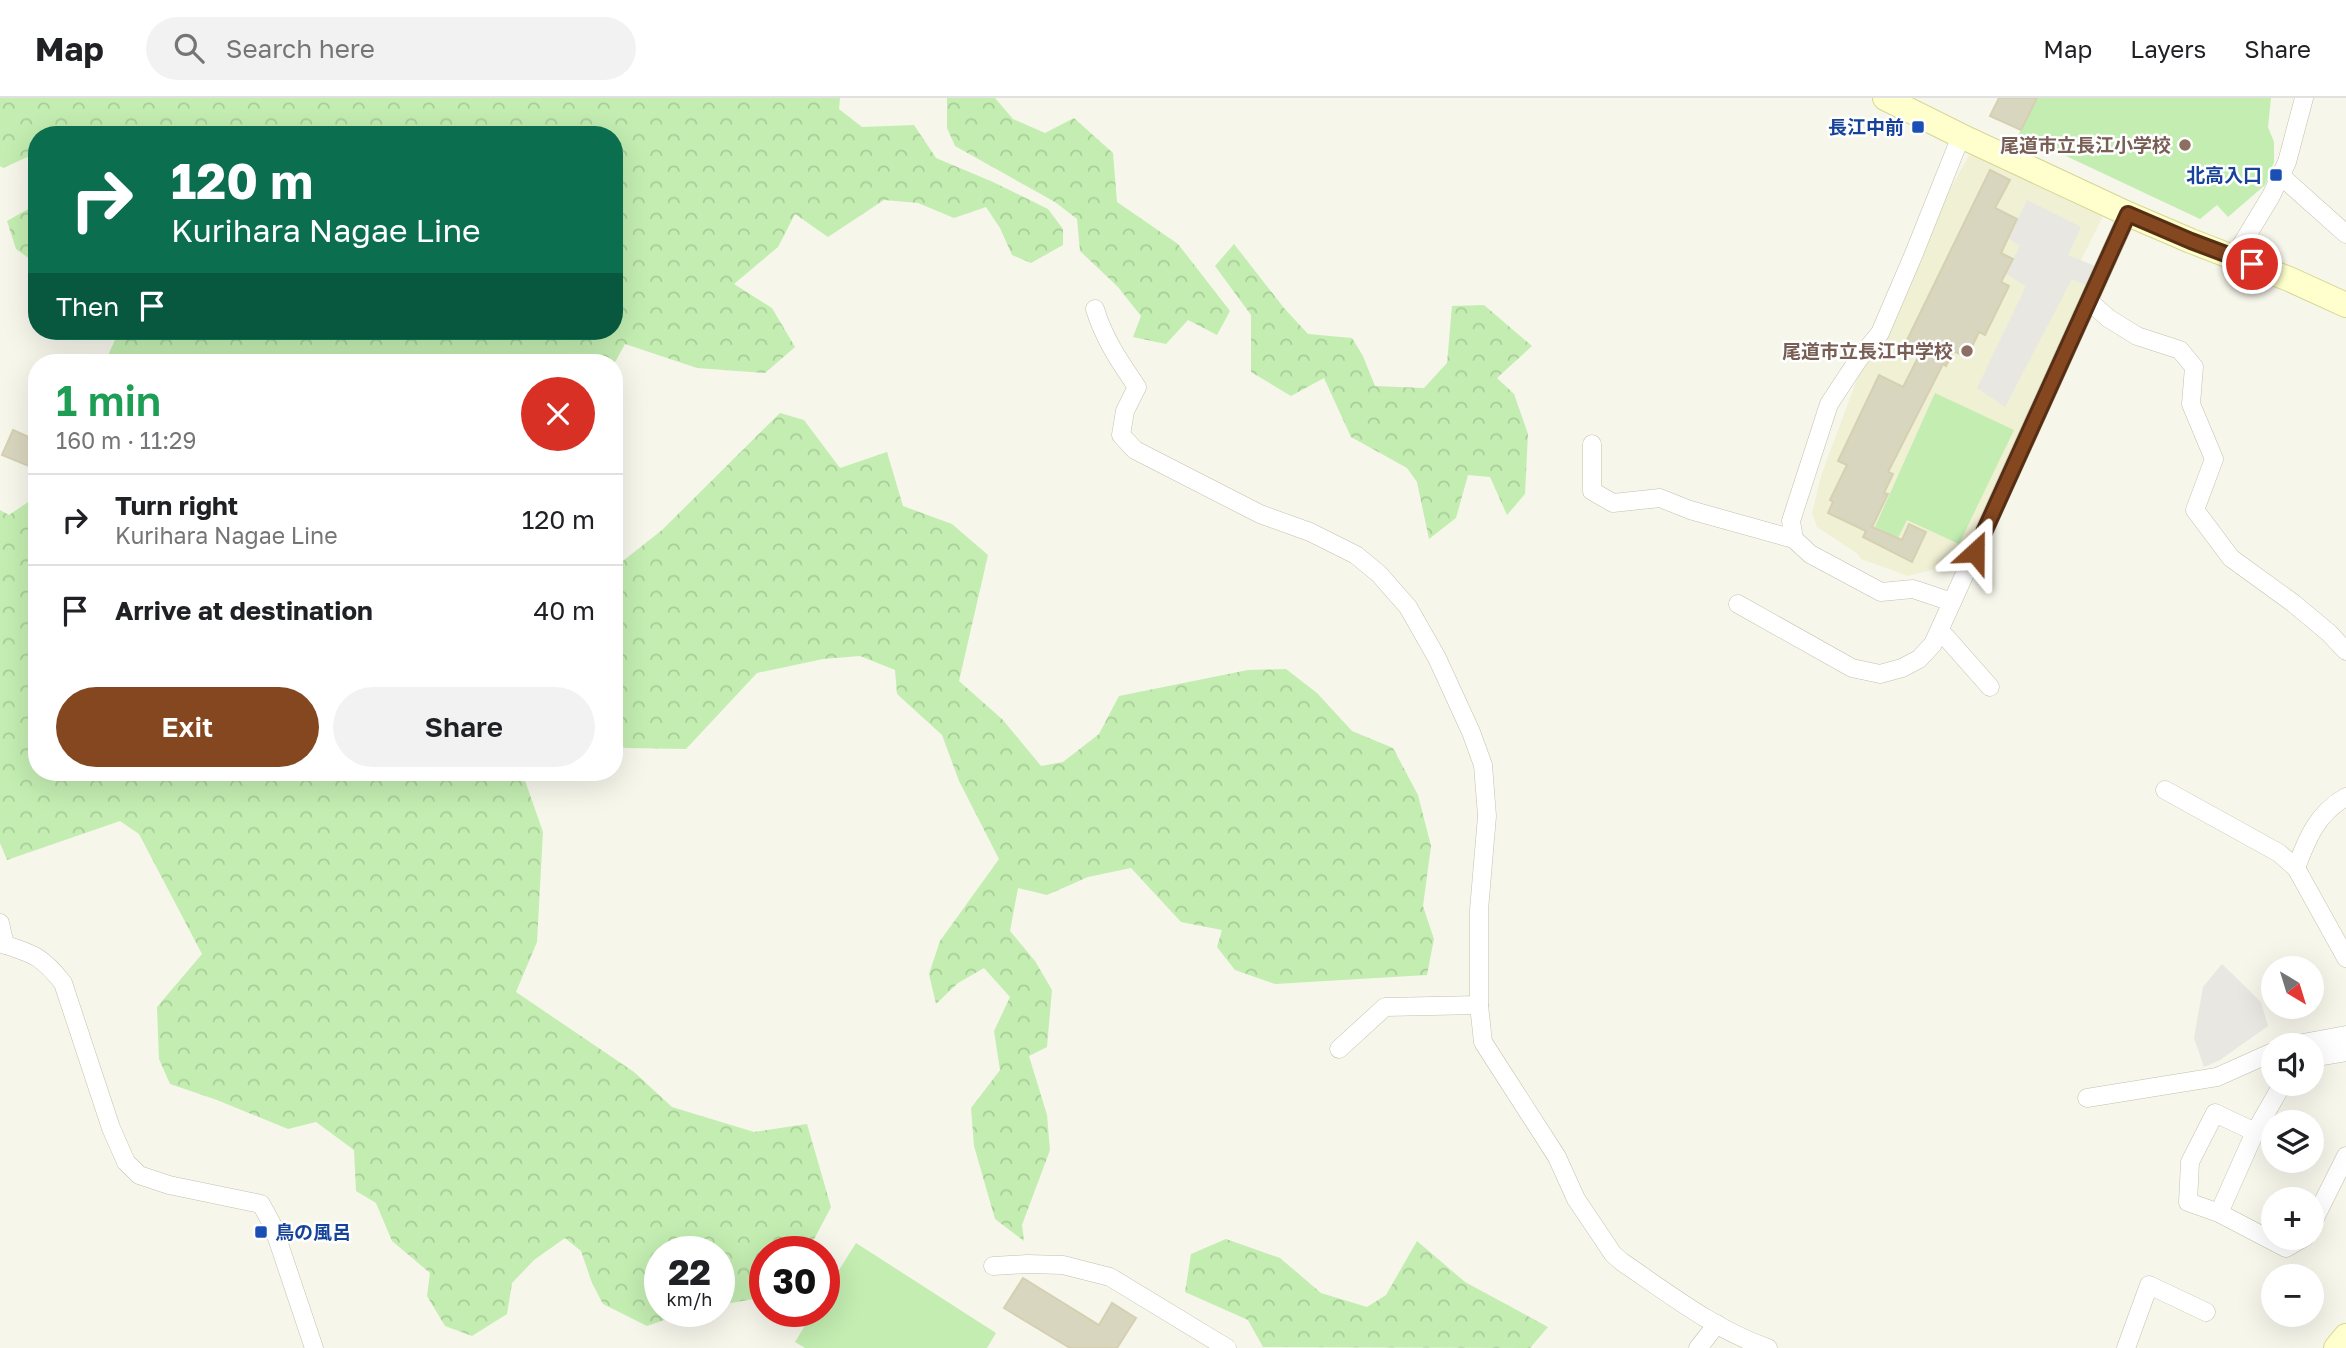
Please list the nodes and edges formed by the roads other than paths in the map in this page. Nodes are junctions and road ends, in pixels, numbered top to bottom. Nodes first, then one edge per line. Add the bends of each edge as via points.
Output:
1 (2304, 98) edge
2 (1896, 100) edge
3 (1961, 136) junction
4 (2281, 176) junction
5 (2128, 214) junction
6 (2346, 234) edge
7 (2234, 257) junction
8 (2089, 301) junction
9 (2346, 305) edge
10 (1096, 309) dead end
11 (1592, 444) dead end
12 (1794, 539) junction
13 (1952, 603) junction
14 (1738, 604) dead end
15 (1938, 634) junction
16 (2346, 651) edge
17 (1990, 687) dead end
18 (2165, 790) dead end
19 (2346, 797) edge
20 (2296, 868) junction
21 (0, 923) edge
22 (2, 944) edge
23 (2346, 958) edge
24 (1479, 1005) junction
25 (2346, 1035) edge
26 (2324, 1039) edge
27 (1339, 1049) dead end
28 (2346, 1052) edge
29 (2324, 1056) edge
30 (2261, 1057) edge
31 (2276, 1096) edge
32 (2087, 1098) dead end
33 (2255, 1132) junction
34 (2346, 1156) edge
35 (2324, 1200) edge
36 (2219, 1213) junction
37 (2261, 1235) edge
38 (993, 1266) dead end
39 (2206, 1311) dead end
40 (1717, 1324) junction
41 (2346, 1336) edge
42 (314, 1348) edge
43 (1227, 1348) edge
44 (1698, 1348) edge
45 (1768, 1348) edge
46 (2126, 1348) edge
47 (2336, 1348) edge

1 - 4 street
2 - 3 main road
3 - 5 main road
3 - 12 street via 1880,333 1829,404 1791,521
4 - 6 street
4 - 7 street
5 - 7 main road
5 - 8 street
7 - 9 main road
8 - 13 street
8 - 16 street via 2137,336 2180,350 2194,367 2190,404 2214,459 2194,510 2231,558 2329,632
10 - 24 street via 1101,329 1137,387 1125,411 1121,435 1135,450 1260,514 1356,555 1380,574 1408,607 1437,658 1483,765 1487,816 1479,910
11 - 12 street via 1592,491 1613,503 1660,498
12 - 13 street via 1810,554 1881,592 1913,589
13 - 15 street
14 - 15 street via 1852,668 1880,674 1919,659
15 - 17 street via 1945,636
18 - 20 street via 2279,853
19 - 20 street via 2331,805 2308,836
20 - 23 street
21 - 22 street
22 - 42 street via 34,953 62,984 126,1162 139,1175 169,1185 261,1204 273,1226
24 - 27 street via 1385,1007
24 - 40 street via 1483,1042 1613,1254
25 - 26 street
28 - 29 street
30 - 32 street via 2217,1077
31 - 33 street
33 - 36 street
33 - 36 street via 2215,1113 2190,1162 2188,1202
34 - 35 street
36 - 37 street
38 - 43 street via 1063,1265 1110,1277
39 - 46 street via 2149,1285
40 - 44 street
40 - 45 street
41 - 47 main road

